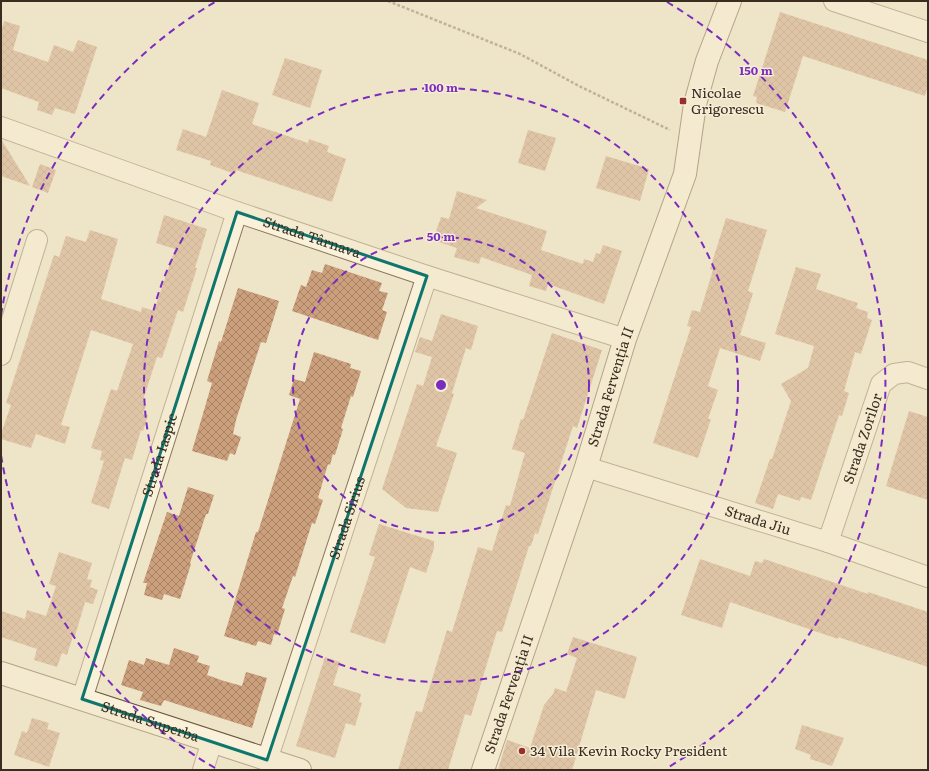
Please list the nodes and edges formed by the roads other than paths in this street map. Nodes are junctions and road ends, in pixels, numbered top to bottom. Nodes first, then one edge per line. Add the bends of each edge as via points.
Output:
1 (730, 1) edge
2 (834, 1) edge
3 (928, 32) edge
4 (1, 127) edge
5 (236, 212) junction
6 (37, 240) dead end
7 (426, 276) junction
8 (626, 339) junction
9 (1, 355) edge
10 (928, 379) edge
11 (586, 467) junction
12 (828, 542) junction
13 (928, 577) edge
14 (1, 673) edge
15 (82, 699) junction
16 (212, 742) junction
17 (267, 760) junction
18 (203, 770) edge
19 (300, 770) edge
20 (483, 770) edge

1 - 8 street, Strada Fervenția II via 707,61 695,104 685,174
2 - 3 street
4 - 5 street, Strada Târnava
5 - 7 street, Strada Târnava
5 - 15 street, Strada Iaspic
6 - 9 street
7 - 8 street, Strada Târnava
7 - 17 street, Strada Sirius
8 - 11 street, Strada Fervenția II
10 - 12 street, Strada Zorilor via 908,372 894,374 881,384
11 - 12 street, Strada Jiu
11 - 20 street, Strada Fervenția II
12 - 13 street, Strada Jiu
14 - 15 street, Strada Superba
15 - 16 street, Strada Superba
16 - 17 street, Strada Superba
16 - 18 street
17 - 19 street, Strada Superba

